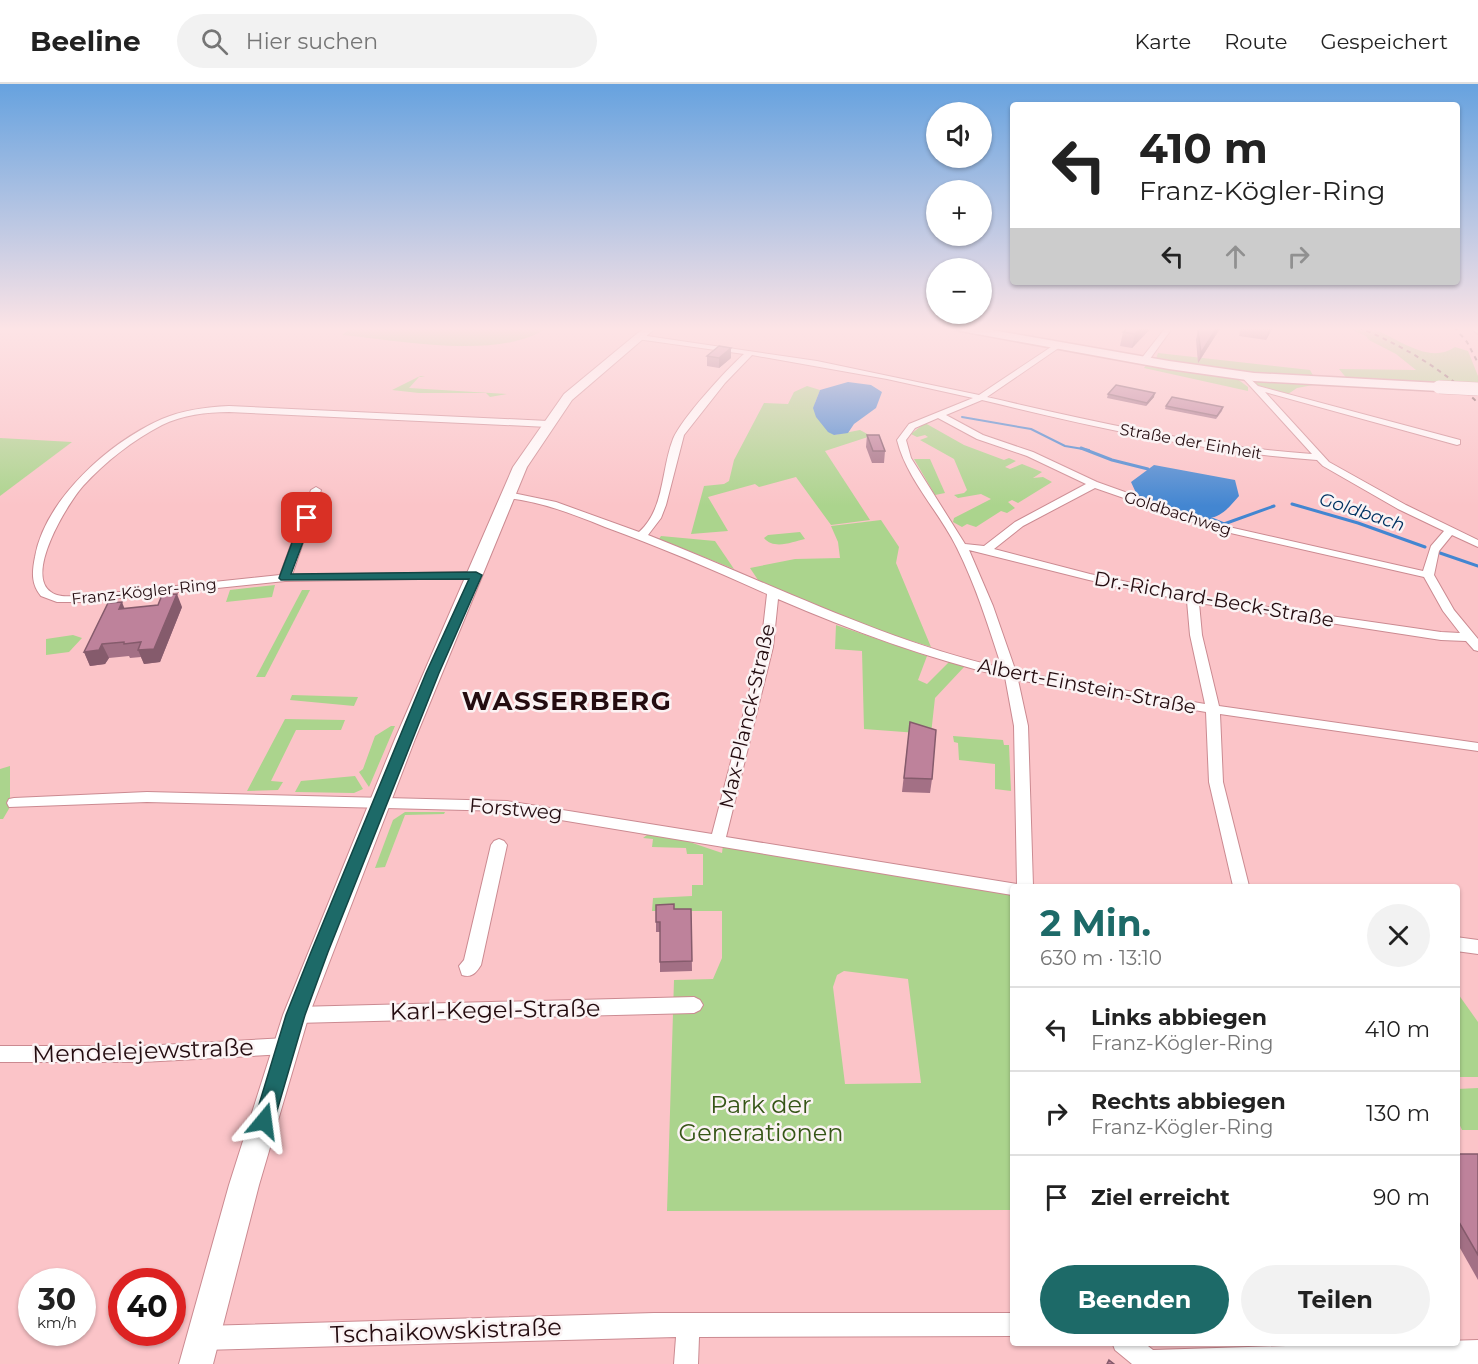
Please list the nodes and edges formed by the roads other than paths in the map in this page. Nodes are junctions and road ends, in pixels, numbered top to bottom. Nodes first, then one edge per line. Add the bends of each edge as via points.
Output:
1 (580, 387) edge
2 (717, 387) edge
3 (931, 387) edge
4 (997, 387) edge
5 (1254, 387) edge
6 (1263, 387) edge
7 (1432, 387) edge
8 (1478, 389) edge
9 (1283, 395) junction
10 (980, 398) junction
11 (1263, 398) junction
12 (939, 415) junction
13 (548, 424) junction
14 (1457, 442) dead end
15 (1318, 458) junction
16 (1094, 484) junction
17 (316, 490) dead end
18 (508, 495) junction
19 (1449, 532) junction
20 (641, 536) junction
21 (1478, 544) edge
22 (962, 547) junction
23 (986, 550) junction
24 (476, 575) junction
25 (1428, 575) junction
26 (285, 578) junction
27 (773, 593) junction
28 (1193, 599) junction
29 (1469, 636) junction
30 (1478, 647) edge
31 (1011, 675) junction
32 (1213, 709) junction
33 (1478, 747) edge
34 (381, 801) junction
35 (14, 803) dead end
36 (718, 839) junction
37 (499, 845) dead end
38 (1025, 884) edge
39 (1240, 884) edge
40 (1010, 889) edge
41 (1460, 945) edge
42 (1478, 947) edge
43 (468, 970) dead end
44 (694, 1005) dead end
45 (296, 1015) junction
46 (286, 1046) junction
47 (0, 1054) edge
48 (688, 1325) junction
49 (1010, 1325) edge
50 (1128, 1346) edge
51 (199, 1351) edge
52 (1478, 1352) edge
53 (686, 1364) edge

1 - 13 street
2 - 20 street via 679,436 668,485 650,528
3 - 10 street, Straße der Einheit
4 - 10 street
5 - 11 street
6 - 9 street
7 - 8 main road, bridge
9 - 11 street
9 - 14 street
10 - 12 street
10 - 15 street, Straße der Einheit via 1200,445
11 - 15 street
12 - 16 street, Goldbachweg via 980,437 1030,454
12 - 22 street via 912,426 901,445
13 - 18 street via 524,460
13 - 26 street, Franz-Kögler-Ring via 229,409 173,418 124,447 65,501 45,533 37,584 50,597 82,599
15 - 19 street
16 - 23 street via 1019,524
16 - 25 street, Goldbachweg via 1217,527
17 - 26 street
18 - 20 street, Albert-Einstein-Straße via 582,514
18 - 24 street
19 - 21 street
19 - 25 street via 1432,551
20 - 27 street, Albert-Einstein-Straße
22 - 23 street, Dr.-Richard-Beck-Straße
22 - 31 street
23 - 28 street, Dr.-Richard-Beck-Straße
24 - 26 street, Franz-Kögler-Ring
24 - 34 street
25 - 29 street
27 - 31 street, Albert-Einstein-Straße via 912,648
27 - 36 street, Max-Planck-Straße via 767,647
28 - 29 street, Dr.-Richard-Beck-Straße via 1441,636
28 - 32 street via 1196,635
29 - 30 street
31 - 32 street, Albert-Einstein-Straße
31 - 38 street via 1021,726
32 - 33 street, Albert-Einstein-Straße
32 - 39 street via 1216,782
34 - 35 street, Forstweg via 147,797
34 - 36 street, Forstweg via 507,806
34 - 45 street
36 - 40 street, Forstweg
37 - 43 street
41 - 42 street
44 - 45 street, Karl-Kegel-Straße
45 - 46 street
46 - 47 street, Mendelejewstraße via 142,1054
46 - 51 street
48 - 49 street, Tschaikowskistraße
48 - 51 street, Tschaikowskistraße
48 - 53 street
50 - 52 street via 1149,1362

